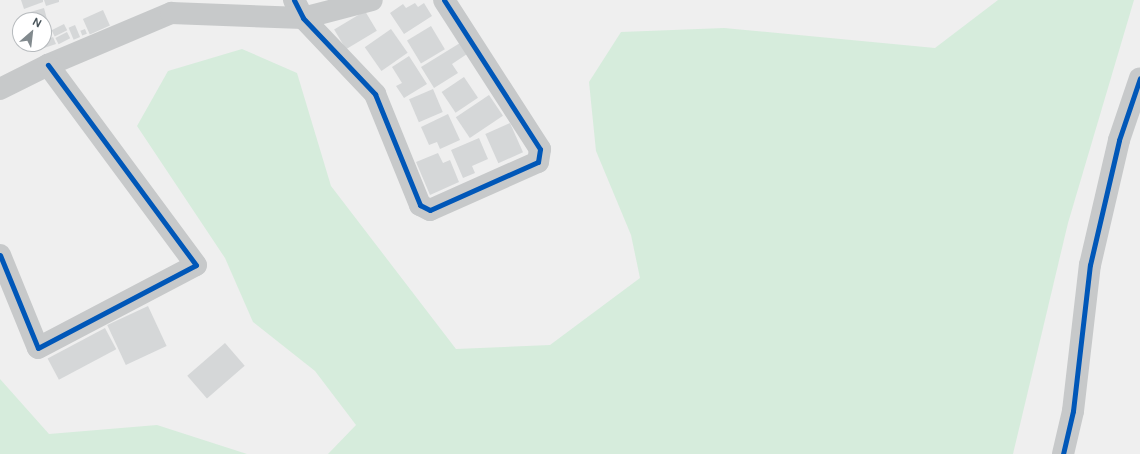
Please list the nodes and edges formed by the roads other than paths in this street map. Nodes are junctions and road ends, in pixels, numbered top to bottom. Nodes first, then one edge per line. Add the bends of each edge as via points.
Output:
1 (372, 0) edge
2 (444, 0) edge
3 (298, 9) edge
4 (48, 65) junction
5 (1140, 78) edge
6 (0, 89) edge
7 (0, 255) edge
8 (1063, 454) edge

1 - 3 street
2 - 3 street via 540,149 538,162 430,210 420,205 375,94
3 - 4 street via 172,13
4 - 6 street
4 - 7 street via 196,265 38,348
5 - 8 street via 1119,140 1090,265 1073,411

